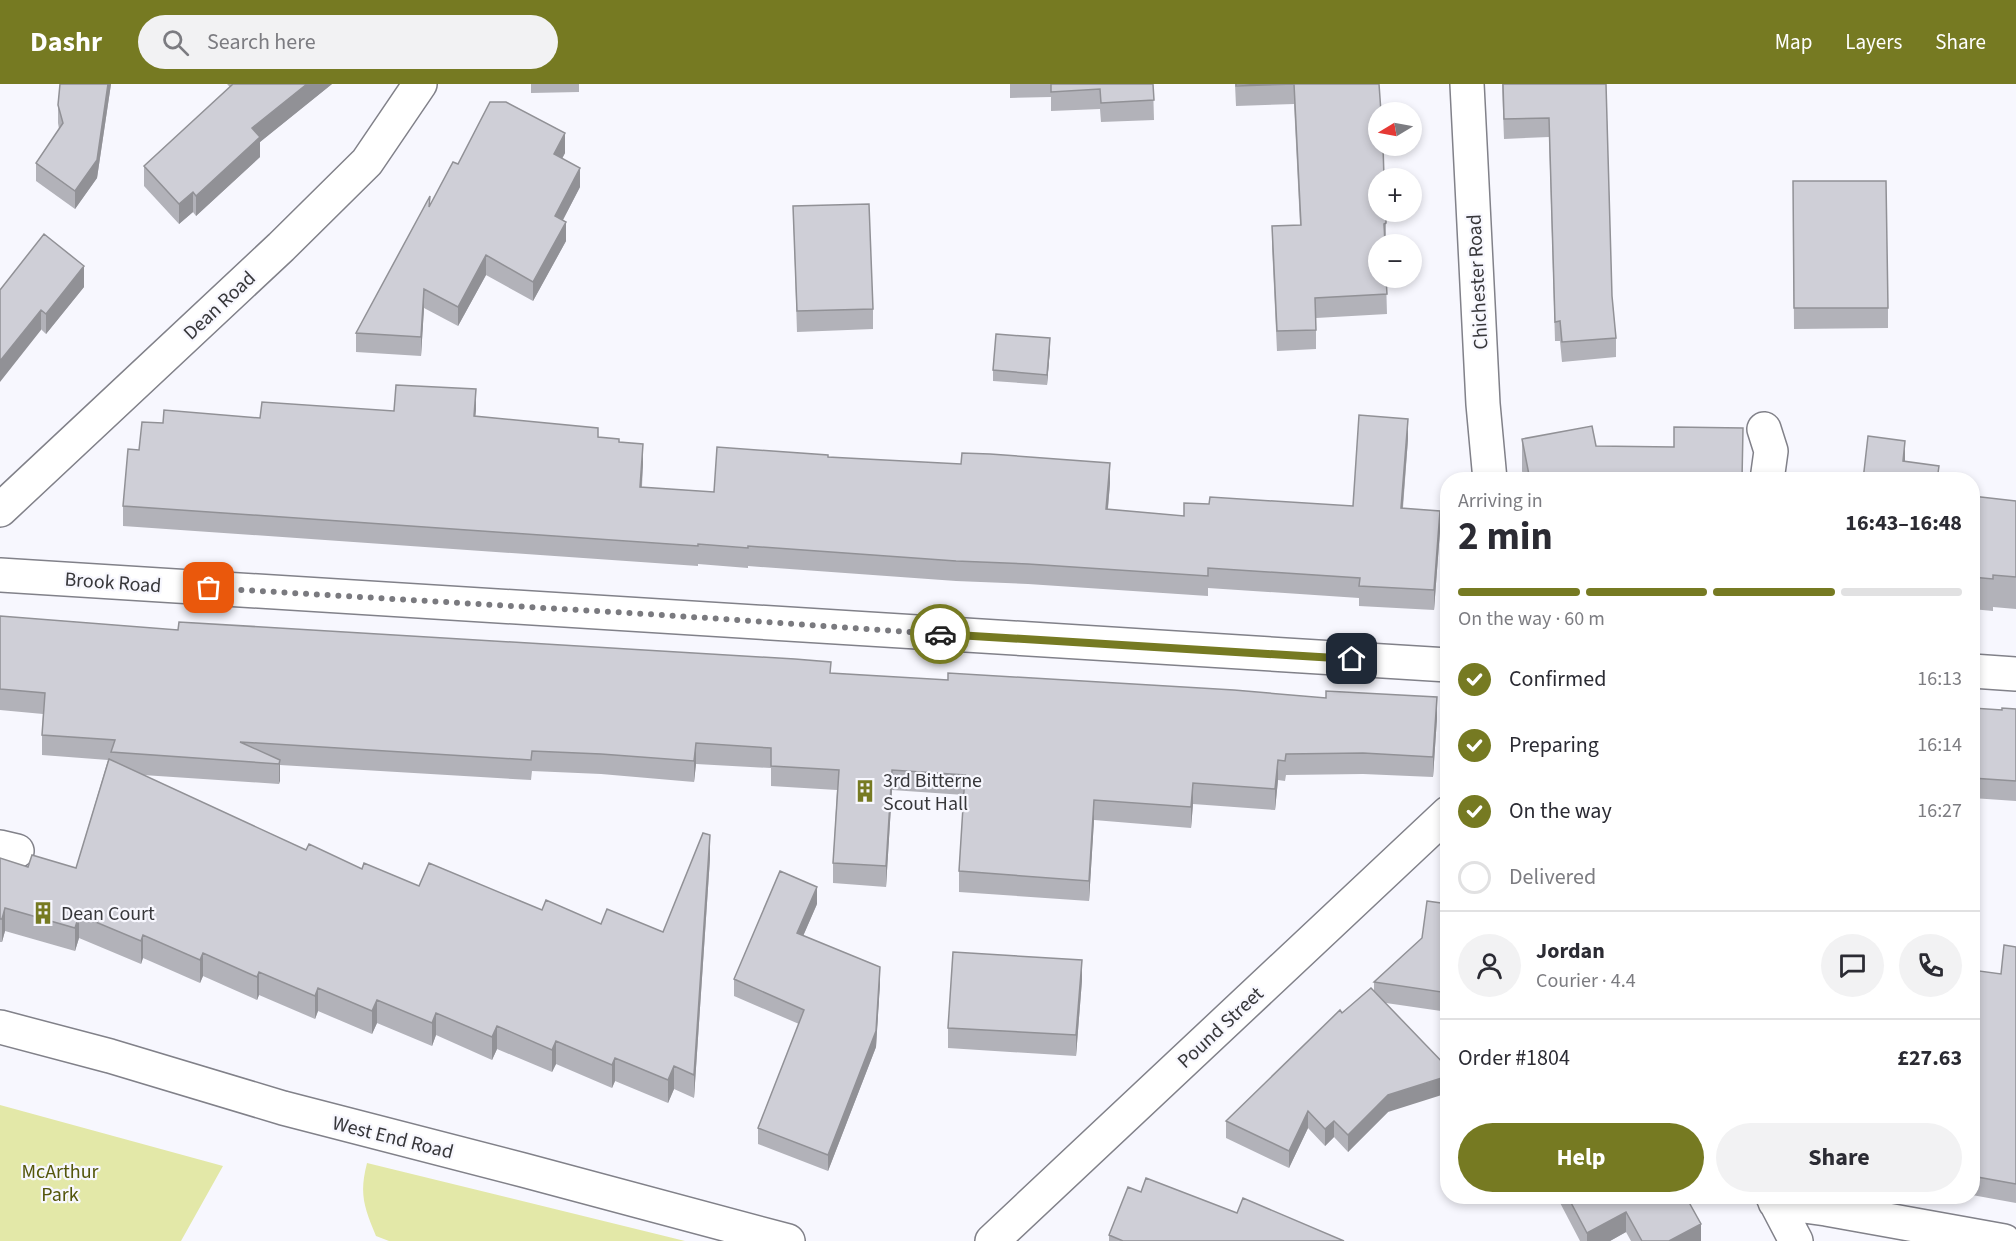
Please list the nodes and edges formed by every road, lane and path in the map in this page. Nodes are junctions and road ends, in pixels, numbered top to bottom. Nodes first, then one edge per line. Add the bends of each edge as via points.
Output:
1 (420, 84) edge
2 (1467, 84) edge
3 (1764, 429) dead end
4 (1489, 472) edge
5 (1768, 472) edge
6 (0, 510) edge
7 (0, 575) edge
8 (1440, 665) edge
9 (1980, 672) edge
10 (2016, 674) edge
11 (1440, 821) edge
12 (0, 1027) edge
13 (1776, 1204) edge
14 (1797, 1204) edge
15 (788, 1241) edge
16 (992, 1241) edge
17 (1797, 1241) edge
18 (2004, 1241) edge

1 - 6 street, Dean Road via 367,162
2 - 4 street, Chichester Road
3 - 5 street via 1771,451
7 - 8 street, Brook Road
9 - 10 street
11 - 16 street, Pound Street
12 - 15 street, West End Road via 283,1108
13 - 17 street
14 - 18 street

